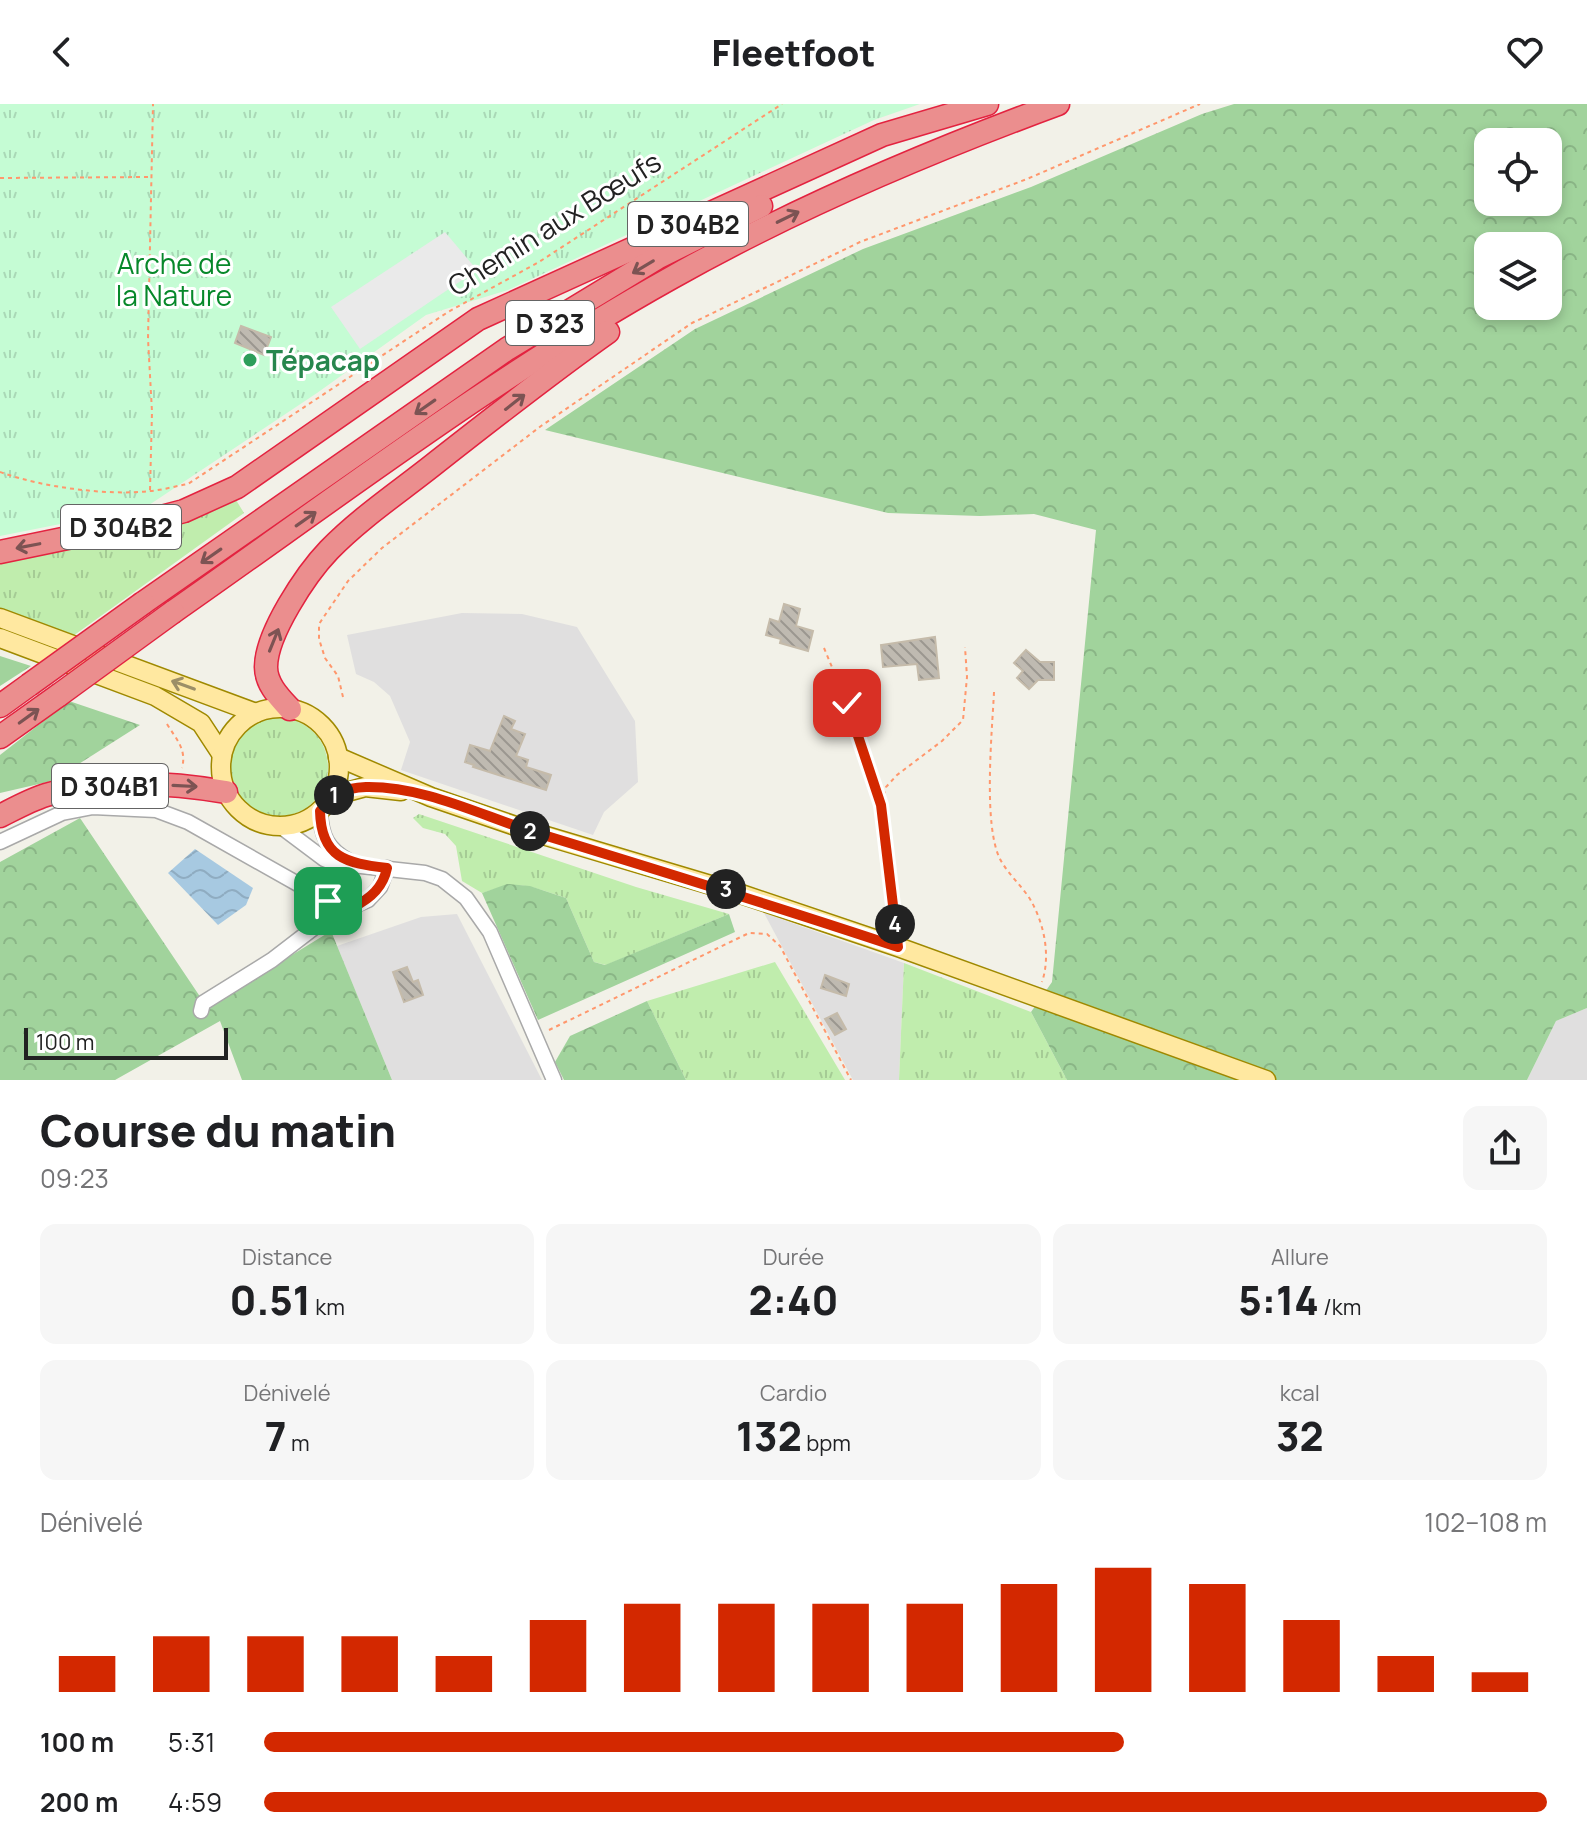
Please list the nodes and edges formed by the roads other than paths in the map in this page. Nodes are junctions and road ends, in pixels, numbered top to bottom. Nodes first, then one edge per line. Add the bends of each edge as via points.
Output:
1 (990, 104) edge
2 (1058, 104) edge
3 (718, 252) junction
4 (0, 552) edge
5 (0, 618) edge
6 (0, 638) edge
7 (0, 706) edge
8 (290, 709) junction
9 (256, 713) junction
10 (0, 737) edge
11 (222, 755) junction
12 (338, 757) junction
13 (226, 792) junction
14 (431, 797) junction
15 (326, 803) junction
16 (0, 816) edge
17 (280, 826) junction
18 (0, 842) edge
19 (353, 864) junction
20 (387, 868) junction
21 (353, 907) junction
22 (201, 1011) dead end
23 (554, 1080) edge
24 (1266, 1080) edge

1 -> 4 highway, D 304B2 via 882,135 478,319 237,487 184,511
1 -> 7 highway, D 323, bridge via 830,171 657,258 507,349
3 -> 2 highway, D 323 via 868,179
8 -> 3 highway via 270,682 268,655 301,584 330,549 577,353 674,290
10 -> 3 highway, D 323, bridge via 520,370
9 -> 5 main road
6 - 11 main road via 155,696 201,723
8 - 9 main road
8 - 12 main road via 322,725
9 - 11 main road via 234,730
11 - 13 main road
12 - 14 main road
12 - 15 main road via 337,784
16 -> 13 highway, D 304B1 via 74,789 181,786
13 - 17 main road via 248,817
14 - 15 main road via 365,787
14 - 24 main road via 898,947
15 - 17 main road via 308,819
15 - 19 street via 322,836 333,853
17 - 19 street via 324,859
18 - 21 street via 62,813 93,807 156,810 188,822 328,901
19 - 20 street
20 - 21 street via 380,887
20 - 23 street via 442,879 466,898 490,932
21 - 22 street via 328,917 221,990 203,1003

